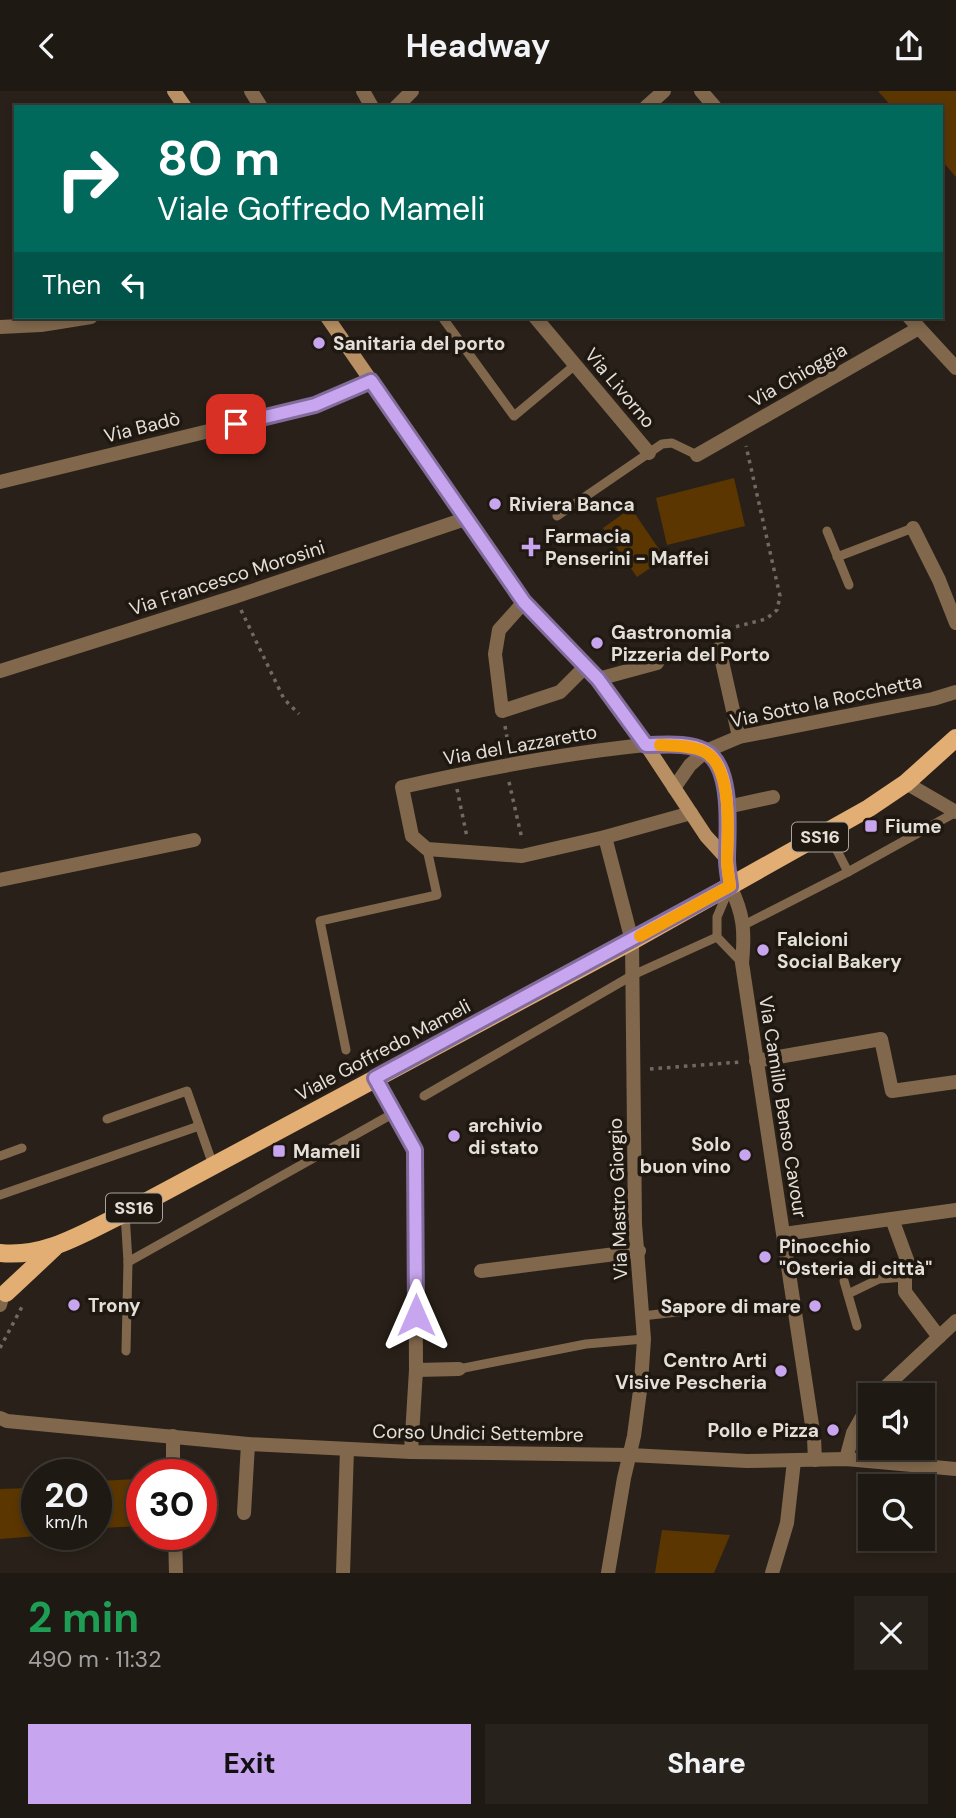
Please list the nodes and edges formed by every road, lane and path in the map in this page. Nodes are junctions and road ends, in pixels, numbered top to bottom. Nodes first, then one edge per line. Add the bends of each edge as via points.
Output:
1 (412, 91) edge
2 (664, 91) edge
3 (701, 91) edge
4 (398, 105) edge
5 (648, 105) edge
6 (713, 105) edge
7 (78, 319) edge
8 (328, 319) edge
9 (443, 319) edge
10 (537, 319) edge
11 (914, 322) edge
12 (0, 327) edge
13 (575, 365) junction
14 (956, 368) edge
15 (371, 381) junction
16 (739, 432) junction
17 (649, 453) junction
18 (697, 456) joint
19 (0, 482) edge
20 (557, 516) dead end
21 (465, 519) junction
22 (913, 528) joint
23 (827, 531) dead end
24 (837, 557) junction
25 (849, 585) dead end
26 (234, 597) junction
27 (524, 602) junction
28 (956, 623) edge
29 (719, 648) junction
30 (657, 663) joint
31 (586, 666) junction
32 (0, 671) edge
33 (598, 679) junction
34 (956, 692) edge
35 (502, 711) junction
36 (299, 714) dead end
37 (739, 737) junction
38 (956, 738) edge
39 (646, 745) junction
40 (706, 751) junction
41 (508, 766) junction
42 (454, 775) junction
43 (906, 783) junction
44 (674, 788) junction
45 (773, 797) dead end
46 (727, 807) junction
47 (956, 812) edge
48 (691, 813) junction
49 (828, 833) junction
50 (605, 837) junction
51 (194, 840) dead end
52 (427, 849) junction
53 (471, 852) junction
54 (525, 855) junction
55 (727, 859) junction
56 (848, 873) junction
57 (0, 880) edge
58 (730, 886) junction
59 (744, 925) junction
60 (717, 937) junction
61 (632, 941) junction
62 (741, 963) junction
63 (633, 975) junction
64 (346, 1050) dead end
65 (756, 1061) junction
66 (633, 1070) junction
67 (375, 1078) junction
68 (956, 1082) edge
69 (424, 1096) dead end
70 (394, 1113) junction
71 (107, 1119) dead end
72 (199, 1126) junction
73 (22, 1149) dead end
74 (0, 1156) edge
75 (213, 1165) junction
76 (0, 1195) edge
77 (956, 1210) edge
78 (125, 1213) junction
79 (892, 1219) junction
80 (784, 1234) junction
81 (54, 1248) junction
82 (639, 1251) junction
83 (0, 1253) edge
84 (0, 1259) edge
85 (128, 1262) junction
86 (481, 1271) dead end
87 (905, 1277) junction
88 (844, 1281) dead end
89 (848, 1294) junction
90 (29, 1295) dead end
91 (2, 1300) edge
92 (704, 1309) dead end
93 (642, 1316) junction
94 (956, 1321) edge
95 (856, 1326) dead end
96 (939, 1337) junction
97 (644, 1339) junction
98 (0, 1348) edge
99 (126, 1351) dead end
100 (459, 1369) joint
101 (416, 1370) junction
102 (890, 1383) edge
103 (0, 1418) edge
104 (858, 1424) edge
105 (173, 1436) junction
106 (248, 1444) junction
107 (347, 1449) junction
108 (411, 1452) junction
109 (630, 1455) junction
110 (173, 1459) edge
111 (846, 1459) junction
112 (816, 1460) junction
113 (794, 1461) junction
114 (956, 1469) edge
115 (244, 1513) dead end
116 (175, 1550) edge
117 (176, 1573) edge
118 (343, 1573) edge
119 (608, 1573) edge
120 (772, 1573) edge

1 - 4 street
2 - 5 street
3 - 6 street
7 - 12 street
8 - 15 street
9 - 13 lane via 514,416
10 - 13 street, Via Livorno
11 - 14 street
11 - 16 street, Via Chioggia
13 - 17 street, Via Livorno
15 - 19 street, Via Badò via 315,405
15 - 21 street
16 - 18 street, Via Chioggia
16 - 29 path via 780,596 777,610 766,619 723,630
17 - 18 lane via 672,443
17 - 20 lane
21 - 26 street, Via Francesco Morosini
21 - 27 street
22 - 24 lane
22 - 28 street
23 - 24 lane
24 - 25 lane
26 - 32 street, Via Francesco Morosini
26 - 36 path via 284,699
27 - 31 street
27 - 35 street via 499,630 495,654
29 - 30 path
29 - 37 street
30 - 33 street
31 - 33 street
31 - 35 street via 560,692
33 - 39 street
34 - 37 street, Via Sotto la Rocchetta
35 - 41 path
37 - 40 street, Via Sotto la Rocchetta
38 - 43 main road, SS16
39 - 40 street
39 - 41 street, Via del Lazzaretto
39 - 44 street
40 - 44 street
40 - 46 street via 717,764
41 - 42 street, Via del Lazzaretto
41 - 54 path
42 - 52 street, Via del Lazzaretto via 402,787 412,836
42 - 53 path
43 - 47 street
43 - 49 main road, SS16
44 - 48 street
45 - 46 street
46 - 55 street
47 - 56 lane
48 - 50 street
48 - 55 street
49 - 56 lane
49 - 58 main road, SS16
50 - 54 street
50 - 61 street, Via Mastro Giorgio
51 - 57 street
52 - 53 street
52 - 64 lane via 437,895 320,921
53 - 54 street
55 - 58 street
56 - 59 lane
58 - 59 street, Via Camillo Benso Cavour
58 - 60 lane via 717,917
58 - 61 main road, Viale Goffredo Mameli / SS16
59 - 62 street, Via Camillo Benso Cavour
60 - 62 lane
60 - 63 lane
61 - 63 street, Via Mastro Giorgio
61 - 67 main road, Viale Goffredo Mameli / SS16
62 - 65 street, Via Camillo Benso Cavour
63 - 66 street, Via Mastro Giorgio
63 - 69 lane
65 - 66 path
65 - 68 street via 881,1039 892,1090
65 - 80 street, Via Camillo Benso Cavour
66 - 82 street, Via Mastro Giorgio
67 - 70 street
67 - 75 main road, Viale Goffredo Mameli / SS16
70 - 85 lane
70 - 101 street via 415,1150
71 - 72 lane via 187,1091
72 - 75 lane
72 - 76 lane
73 - 74 lane
75 - 78 main road, Viale Goffredo Mameli / SS16
77 - 79 street
78 - 81 main road, Viale Goffredo Mameli / SS16
78 - 85 lane
79 - 80 street
79 - 87 street via 910,1268
80 - 112 street, Via Camillo Benso Cavour
81 - 83 main road, Viale Goffredo Mameli / SS16
81 - 91 main road, Viale Goffredo Mameli / SS16
82 - 86 street
82 - 93 street, Via Mastro Giorgio
84 - 91 main road, Viale Goffredo Mameli / SS16 via 8,1275
85 - 99 lane
87 - 89 lane via 878,1279
87 - 96 street via 905,1292
88 - 89 lane
89 - 95 lane
90 - 98 path
92 - 93 lane
93 - 97 street, Via Mastro Giorgio
94 - 96 street
96 - 102 street
97 - 100 lane via 586,1344
97 - 109 street, Via Mastro Giorgio
100 - 101 street
101 - 108 street
103 - 105 street, Corso Undici Settembre
104 - 111 street
105 - 106 street, Corso Undici Settembre
105 - 110 street
106 - 107 street, Corso Undici Settembre
106 - 115 street
107 - 108 street, Corso Undici Settembre
107 - 118 street
108 - 109 street, Corso Undici Settembre
109 - 113 street, Corso Undici Settembre
109 - 119 street, Via Mastro Giorgio
111 - 112 street, Corso Undici Settembre
111 - 114 street, Corso Undici Settembre
112 - 113 street, Corso Undici Settembre
113 - 120 street via 787,1523
116 - 117 street

